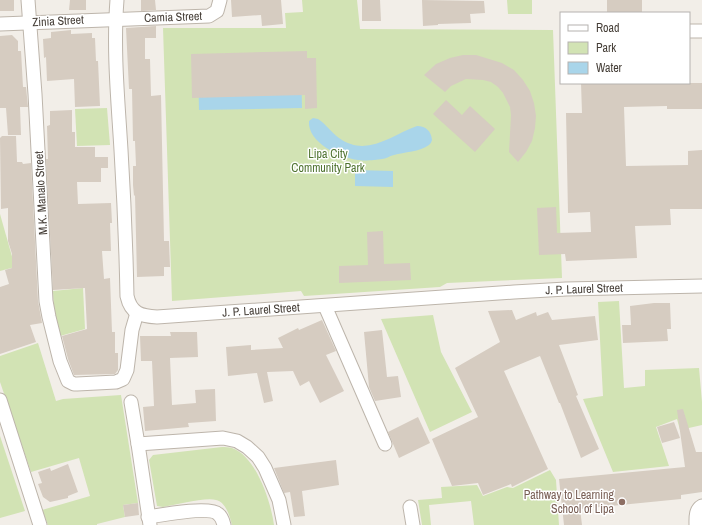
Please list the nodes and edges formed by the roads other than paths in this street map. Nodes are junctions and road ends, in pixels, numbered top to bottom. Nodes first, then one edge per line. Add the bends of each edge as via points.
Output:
1 (28, 0) edge
2 (117, 0) edge
3 (220, 0) edge
4 (116, 19) junction
5 (28, 23) junction
6 (0, 24) edge
7 (690, 31) edge
8 (702, 31) edge
9 (702, 286) edge
10 (325, 306) junction
11 (137, 313) junction
12 (0, 400) edge
13 (131, 402) dead end
14 (138, 444) junction
15 (386, 444) dead end
16 (410, 506) dead end
17 (701, 506) edge
18 (149, 521) edge
19 (40, 525) edge
20 (224, 525) edge
21 (284, 525) edge
22 (413, 525) edge
23 (696, 525) edge

1 - 5 street, M.K. Manalo Street
2 - 4 street
3 - 4 street, Camia Street via 217,11 209,16
4 - 5 street, Zinia Street
4 - 11 street via 127,296 130,307
5 - 6 street, Zinia Street
5 - 11 street, M.K. Manalo Street via 35,94 46,301 60,361 70,383 116,382 123,379 127,370
7 - 8 street
9 - 10 street, J. P. Laurel Street via 558,290
10 - 11 street, J. P. Laurel Street via 157,317
10 - 15 street
12 - 19 street
13 - 14 street
14 - 18 street
14 - 21 street via 223,438 237,441 258,456 265,468 279,500
16 - 22 street
17 - 23 street via 696,513
18 - 20 street via 199,510 218,513

